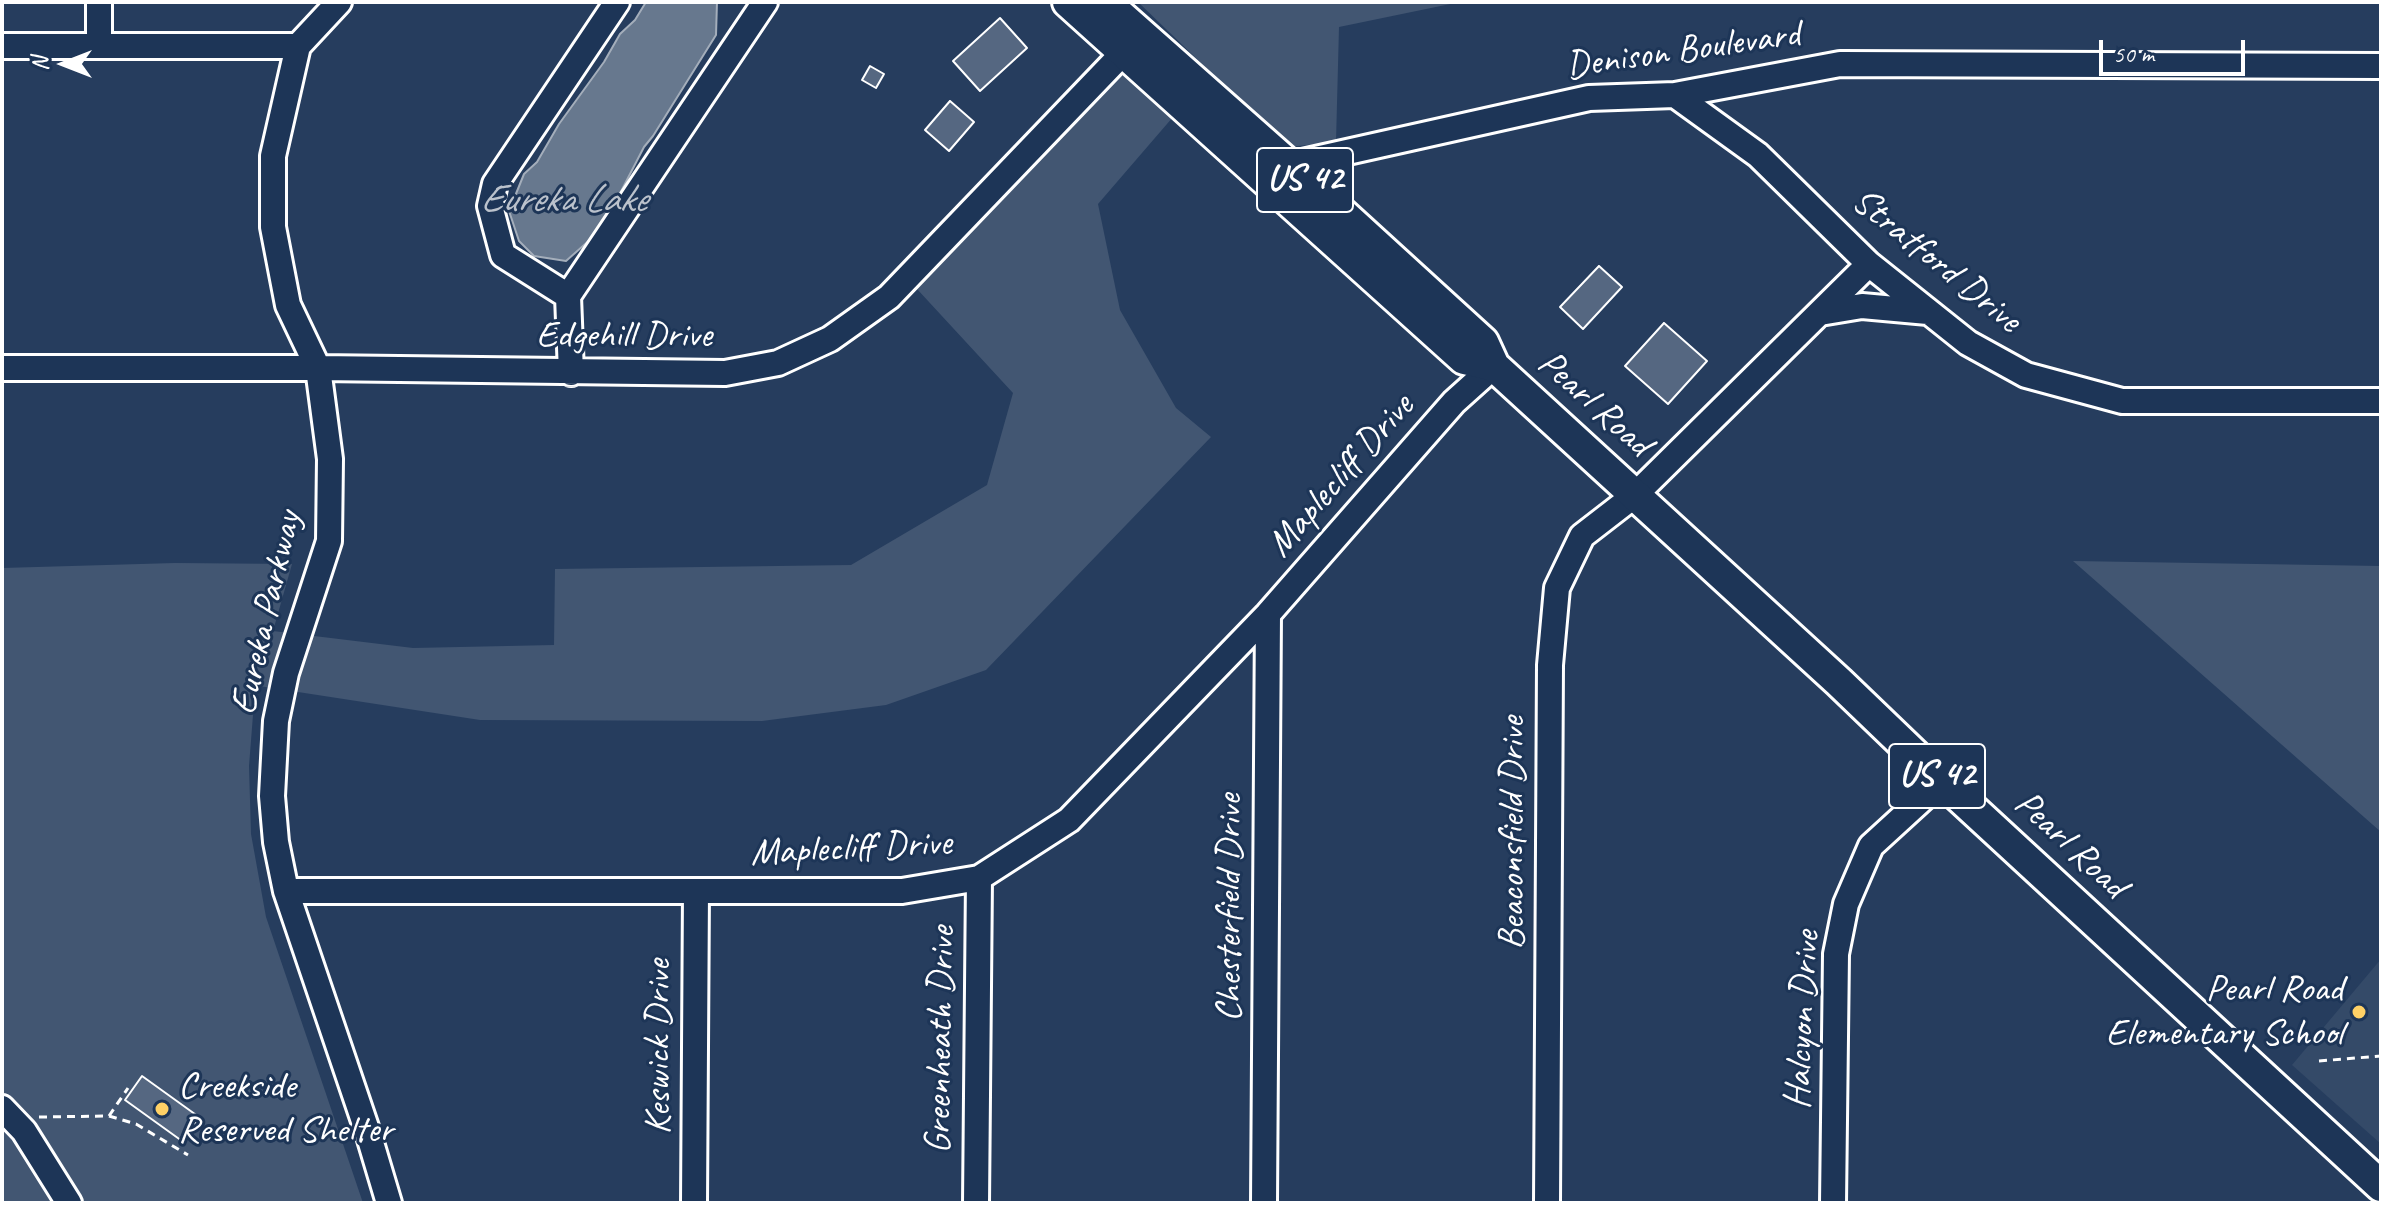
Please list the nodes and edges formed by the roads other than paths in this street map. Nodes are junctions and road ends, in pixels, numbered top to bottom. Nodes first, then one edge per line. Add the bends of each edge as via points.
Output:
1 (99, 2) edge
2 (339, 2) edge
3 (617, 2) edge
4 (765, 2) edge
5 (1068, 2) edge
6 (1105, 2) edge
7 (2, 46) edge
8 (99, 46) junction
9 (298, 46) junction
10 (1123, 53) junction
11 (2381, 66) edge
12 (1675, 95) junction
13 (1289, 165) junction
14 (1869, 264) junction
15 (568, 296) junction
16 (1929, 312) junction
17 (1820, 313) junction
18 (1494, 366) junction
19 (2, 368) edge
20 (318, 368) junction
21 (571, 373) junction
22 (2381, 401) edge
23 (1635, 495) junction
24 (1268, 614) junction
25 (1942, 781) junction
26 (979, 878) junction
27 (286, 891) junction
28 (696, 891) junction
29 (9, 1114) edge
30 (2381, 1186) edge
31 (69, 1203) edge
32 (389, 1203) edge
33 (694, 1203) edge
34 (976, 1203) edge
35 (1264, 1203) edge
36 (1547, 1203) edge
37 (1833, 1203) edge

1 - 8 street
2 - 9 street
3 - 15 street via 495,184 490,206 503,255
4 - 15 street
5 - 10 main road, Pearl Road / US 42
6 - 13 main road, Pearl Road / US 42
7 - 8 street
8 - 9 street
9 - 20 street, Eureka Parkway via 273,156 273,227 288,305
10 - 18 main road, Pearl Road / US 42 via 1464,359
10 - 21 street, Edgehill Drive via 889,297 830,339 778,363 725,373
11 - 12 street, Denison Boulevard via 1840,64
12 - 13 street, Denison Boulevard via 1589,98
12 - 14 street, Stratford Drive via 1758,155
13 - 18 main road, Pearl Road / US 42 via 1483,342
14 - 16 street, Stratford Drive
14 - 17 street, Beaconsfield Drive
15 - 21 street
16 - 17 street via 1862,306
16 - 22 street, Stratford Drive via 1968,343 2026,375 2122,401
17 - 23 street, Beaconsfield Drive
18 - 23 main road, Pearl Road / US 42
18 - 24 street, Maplecliff Drive via 1454,402
19 - 20 street, Edgehill Drive
20 - 21 street, Edgehill Drive
20 - 27 street, Eureka Parkway via 330,459 329,541 276,721 272,796
23 - 25 main road, Pearl Road / US 42
23 - 36 street, Beaconsfield Drive via 1582,536 1557,588 1550,665
24 - 26 street, Maplecliff Drive via 1069,820
24 - 35 street, Chesterfield Drive
25 - 30 main road, Pearl Road / US 42
25 - 37 street, Halcyon Drive via 1871,846 1846,904 1836,954
26 - 28 street, Maplecliff Drive via 902,891
26 - 34 street, Greenheath Drive
27 - 28 street, Maplecliff Drive
27 - 32 street, Eureka Parkway
28 - 33 street, Keswick Drive
29 - 31 street

